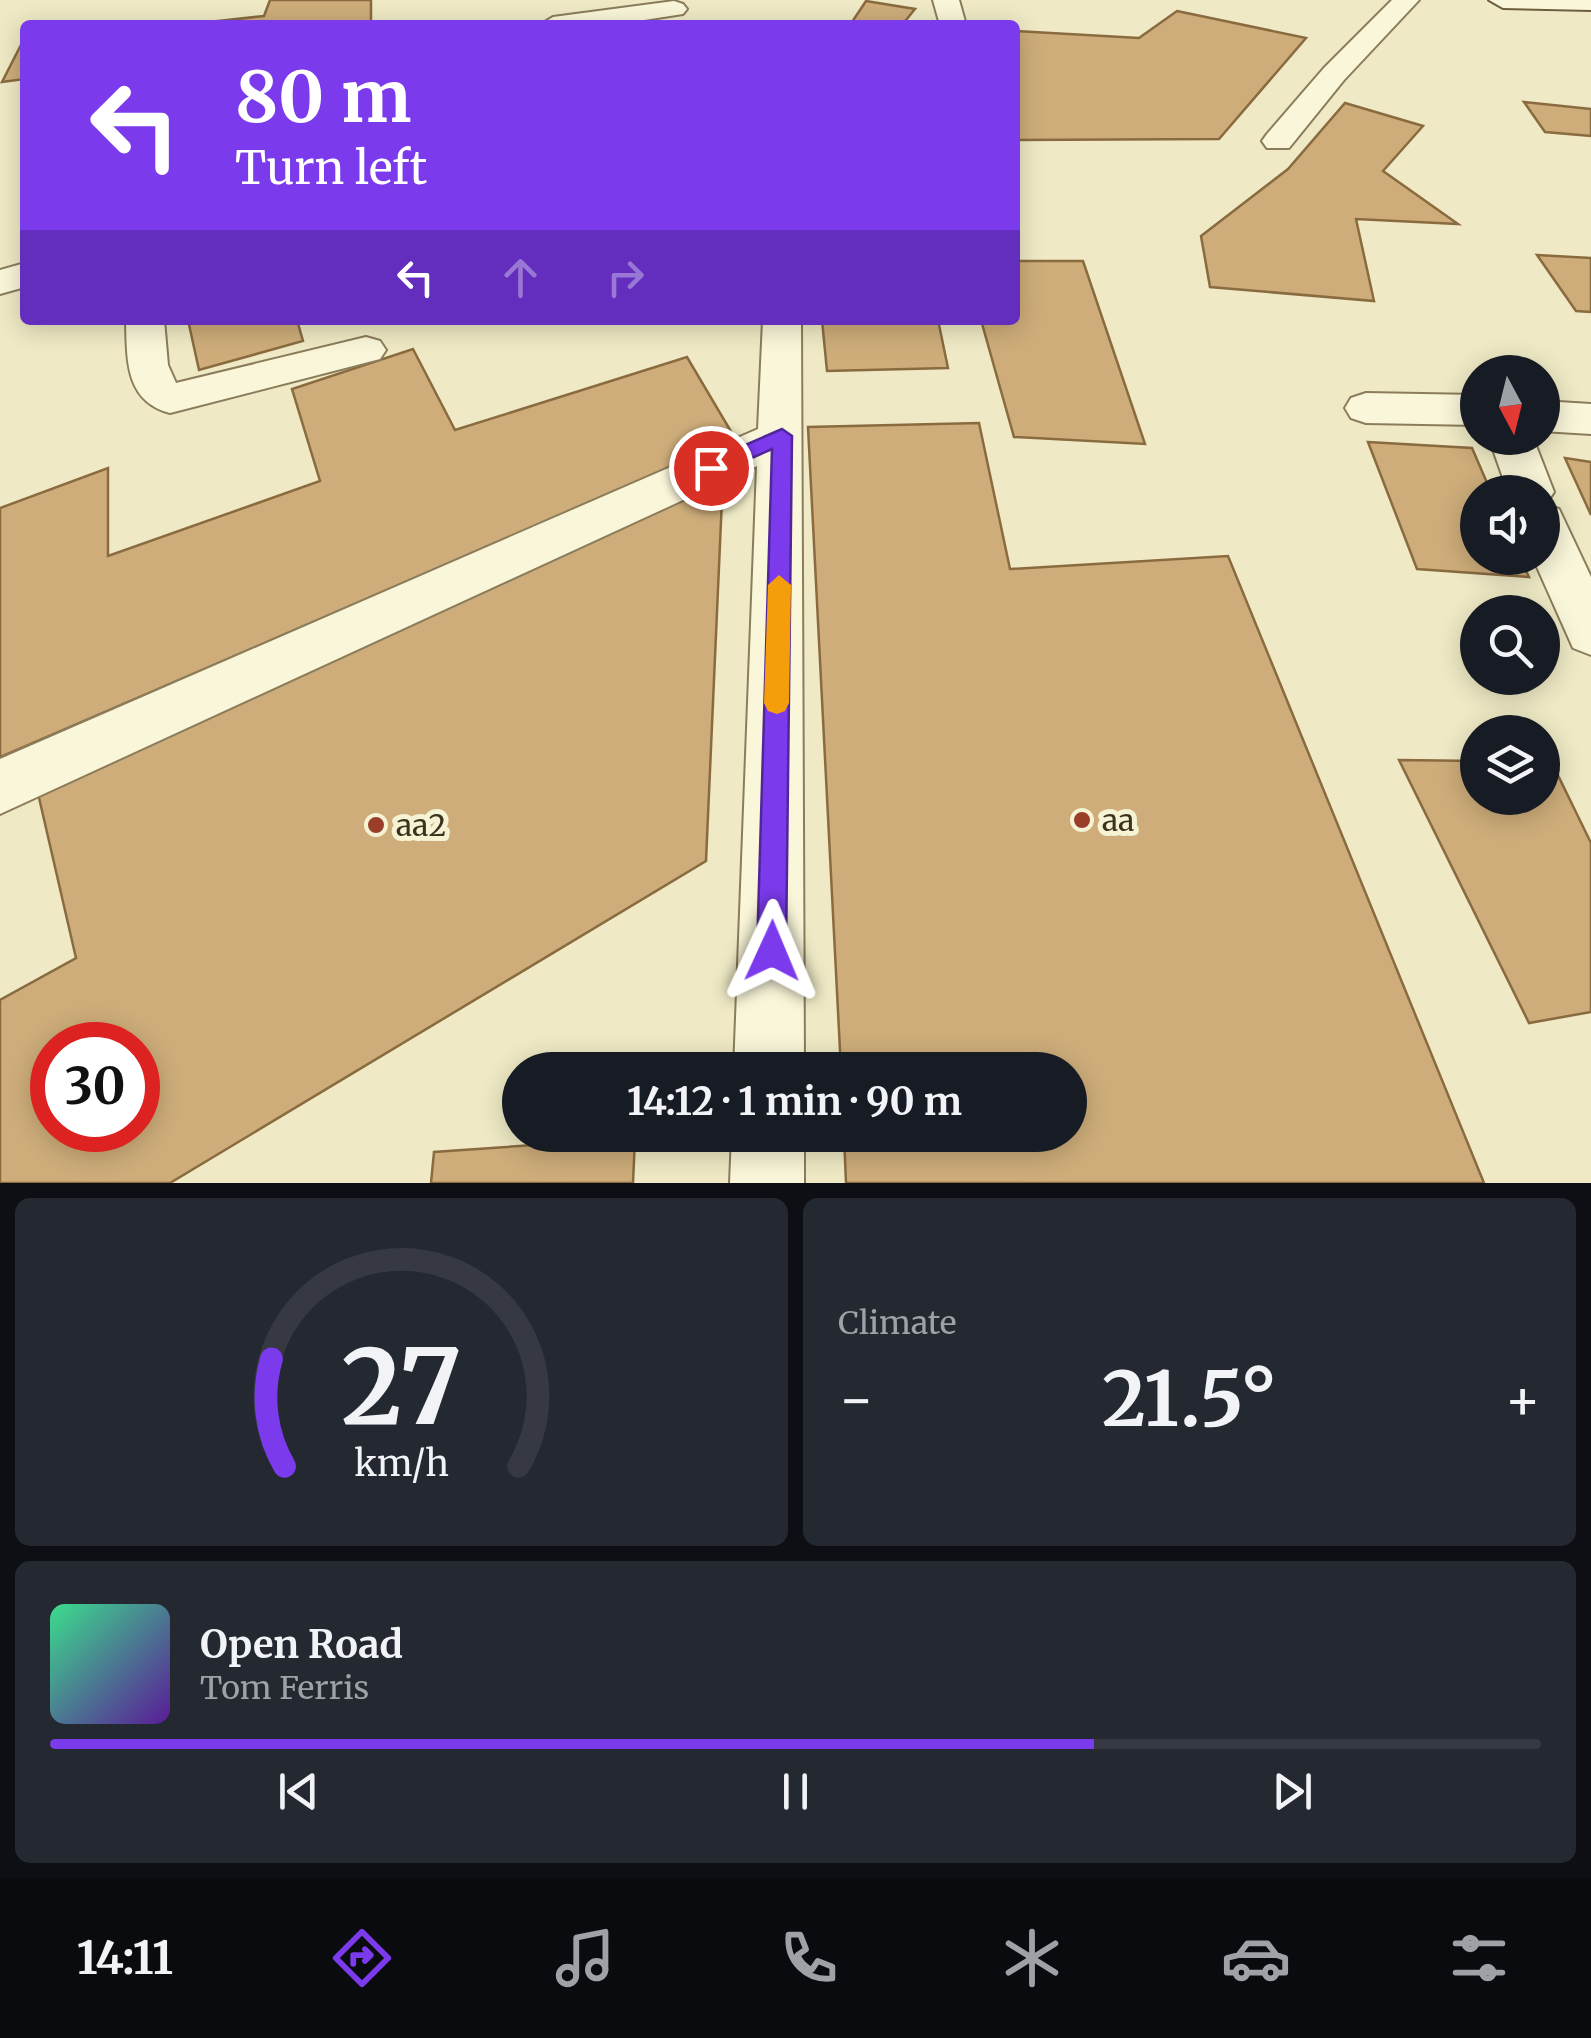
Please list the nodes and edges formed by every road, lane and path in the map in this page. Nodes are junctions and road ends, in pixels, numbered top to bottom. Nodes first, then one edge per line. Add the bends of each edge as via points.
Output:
1 (1406, 0) edge
2 (1503, 0) edge
3 (1591, 2) edge
4 (676, 11) edge
5 (597, 20) edge
6 (1278, 141) dead end
7 (145, 325) edge
8 (782, 325) edge
9 (366, 350) dead end
10 (1366, 408) dead end
11 (1460, 410) edge
12 (1560, 417) edge
13 (1591, 419) edge
14 (782, 436) junction
15 (1560, 563) edge
16 (1591, 633) edge
17 (0, 787) edge
18 (769, 1052) edge
19 (768, 1152) edge
20 (767, 1183) edge

1 - 6 street
2 - 3 street
4 - 5 street
7 - 9 street via 150,384 170,399
8 - 14 street
10 - 11 street
12 - 13 street
14 - 17 street
14 - 18 street
15 - 16 street
19 - 20 street

